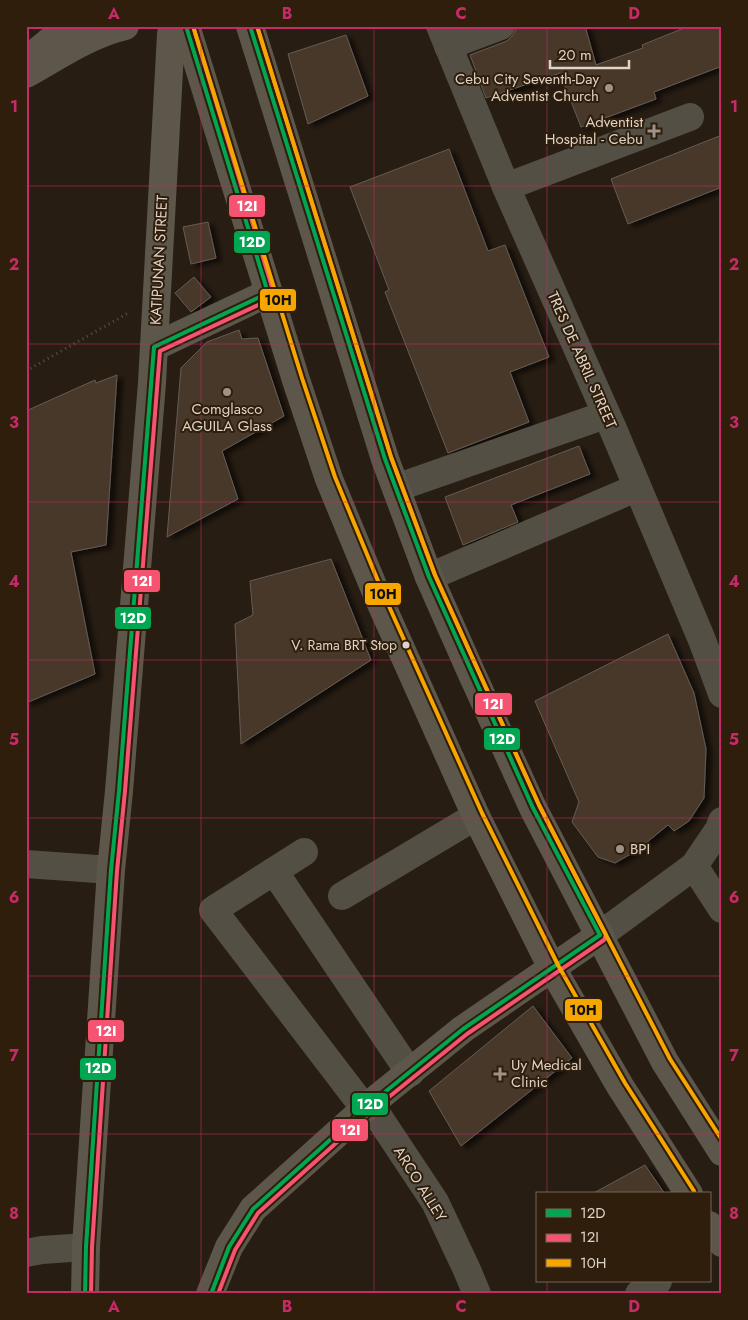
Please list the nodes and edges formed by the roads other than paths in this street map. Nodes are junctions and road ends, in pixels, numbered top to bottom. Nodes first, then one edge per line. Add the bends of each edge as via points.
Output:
1 (68, 26) edge
2 (125, 26) edge
3 (250, 26) edge
4 (501, 26) edge
5 (171, 29) edge
6 (444, 36) edge
7 (26, 60) edge
8 (26, 74) edge
9 (690, 117) dead end
10 (506, 187) junction
11 (268, 294) junction
12 (154, 347) junction
13 (605, 415) junction
14 (396, 488) junction
15 (636, 488) junction
16 (429, 577) junction
17 (712, 636) edge
18 (722, 694) edge
19 (476, 816) junction
20 (722, 821) edge
21 (304, 852) dead end
22 (26, 864) edge
23 (694, 866) junction
24 (111, 870) junction
25 (274, 871) junction
26 (342, 896) dead end
27 (722, 909) edge
28 (600, 935) junction
29 (552, 968) junction
30 (410, 1073) junction
31 (367, 1107) junction
32 (722, 1152) edge
33 (688, 1192) edge
34 (86, 1247) junction
35 (26, 1254) edge
36 (657, 1282) edge
37 (85, 1294) edge
38 (211, 1294) edge
39 (476, 1294) edge
40 (639, 1294) edge

1 - 7 main road
2 - 8 main road via 90,39
3 - 14 main road
4 - 6 street
5 - 11 main road via 195,58
5 - 12 main road, KATIPUNAN STREET
6 - 10 street, TRES DE ABRIL STREET
9 - 10 street
10 - 13 street, TRES DE ABRIL STREET
11 - 12 main road
11 - 19 main road via 330,478 376,595
12 - 24 main road, KATIPUNAN STREET
13 - 14 street
13 - 15 street, TRES DE ABRIL STREET
14 - 16 main road
15 - 16 street
15 - 17 street, TRES DE ABRIL STREET
16 - 28 main road via 534,808
17 - 18 street, TRES DE ABRIL STREET
19 - 26 street
19 - 29 main road
20 - 23 street
21 - 25 street
22 - 24 street
23 - 27 street
23 - 28 street
24 - 34 main road, KATIPUNAN STREET
25 - 30 street
25 - 31 street, ARCO ALLEY via 213,910
28 - 29 main road
28 - 32 main road via 665,1062
29 - 30 main road via 464,1029
29 - 33 main road via 620,1086
30 - 31 main road
31 - 38 main road via 253,1209 229,1247
31 - 39 street, ARCO ALLEY via 435,1202
34 - 35 street
34 - 37 main road, KATIPUNAN STREET
36 - 40 street

